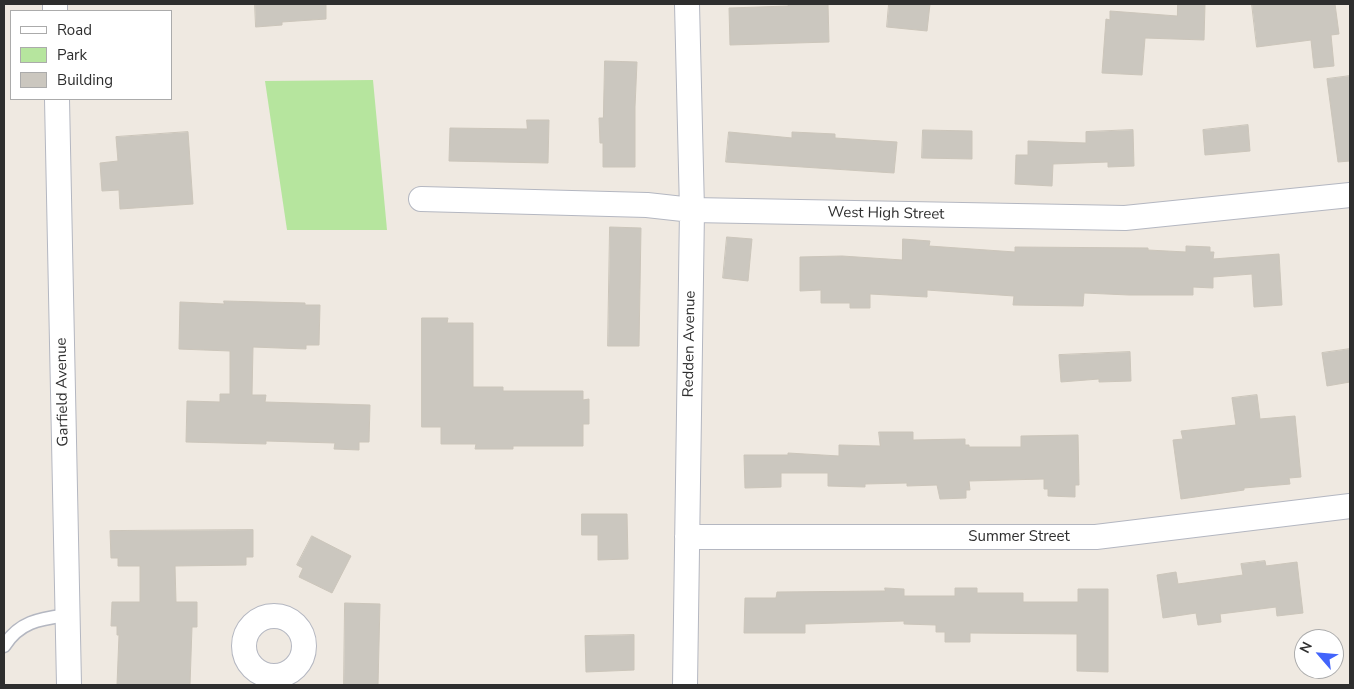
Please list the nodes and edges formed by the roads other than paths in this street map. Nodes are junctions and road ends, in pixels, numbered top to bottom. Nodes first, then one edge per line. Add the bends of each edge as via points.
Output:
1 (687, 4) edge
2 (57, 100) edge
3 (1350, 195) edge
4 (421, 199) dead end
5 (692, 210) junction
6 (1350, 506) edge
7 (687, 537) junction
8 (68, 614) junction
9 (4, 646) edge
10 (69, 685) edge
11 (686, 685) edge

1 - 5 street, Redden Avenue
2 - 8 street, Garfield Avenue
3 - 5 street, West High Street via 1125,218
4 - 5 street, West High Street via 647,205
5 - 7 street, Redden Avenue
6 - 7 street, Summer Street via 1096,537
7 - 11 street, Redden Avenue
8 - 9 lane via 38,619 14,631
8 - 10 street, Garfield Avenue

